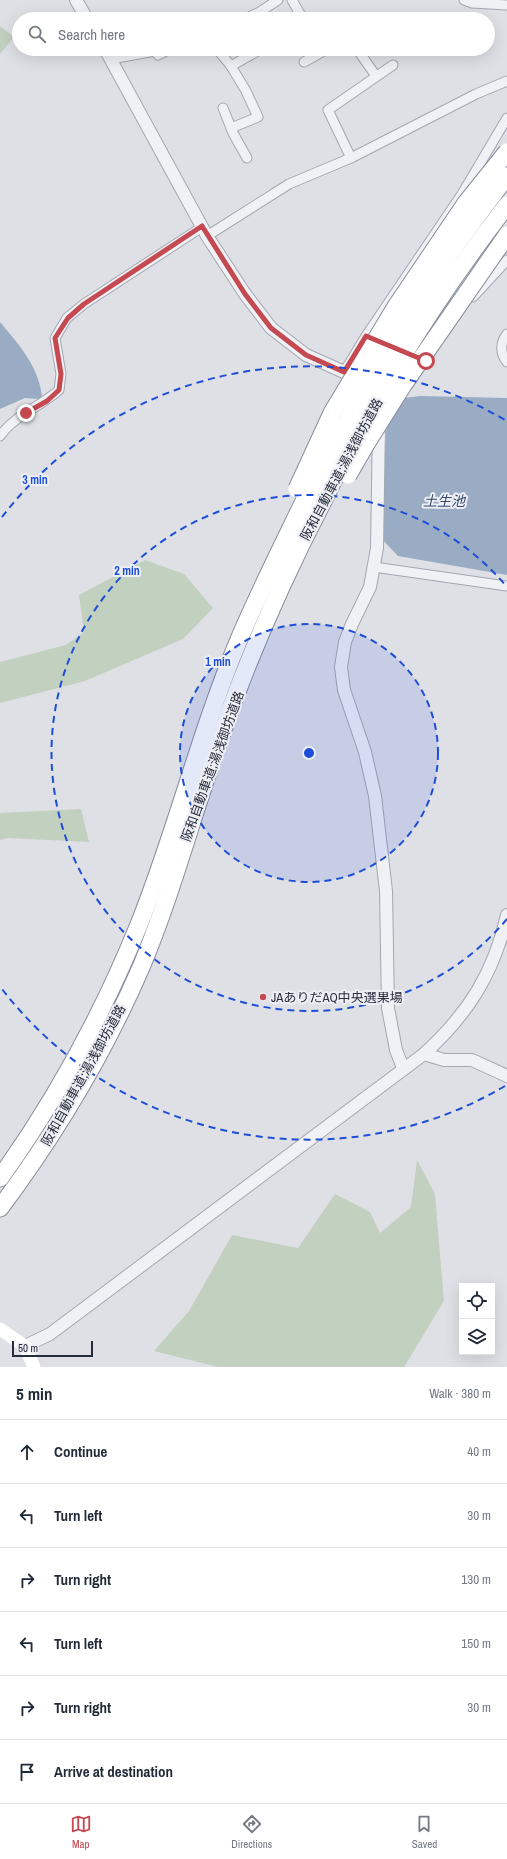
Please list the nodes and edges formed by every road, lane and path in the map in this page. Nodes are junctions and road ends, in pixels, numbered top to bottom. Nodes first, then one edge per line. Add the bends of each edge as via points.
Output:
1 (76, 0) edge
2 (278, 0) edge
3 (292, 0) edge
4 (464, 0) edge
5 (507, 5) edge
6 (83, 12) edge
7 (260, 12) edge
8 (299, 12) edge
9 (109, 56) edge
10 (223, 56) edge
11 (249, 56) edge
12 (315, 56) edge
13 (362, 56) edge
14 (304, 62) dead end
15 (393, 64) dead end
16 (231, 66) junction
17 (376, 76) junction
18 (507, 81) edge
19 (223, 108) dead end
20 (507, 118) edge
21 (231, 128) junction
22 (507, 152) edge
23 (247, 158) dead end
24 (351, 158) junction
25 (507, 176) edge
26 (507, 205) edge
27 (205, 231) junction
28 (507, 235) edge
29 (507, 260) edge
30 (507, 334) edge
31 (366, 336) junction
32 (507, 362) edge
33 (344, 372) junction
34 (0, 436) edge
35 (314, 498) junction
36 (374, 567) junction
37 (507, 586) edge
38 (507, 915) edge
39 (424, 1054) junction
40 (403, 1068) junction
41 (507, 1076) edge
42 (0, 1178) edge
43 (0, 1208) edge
44 (0, 1329) edge
45 (25, 1346) junction
46 (34, 1367) edge

1 - 6 street
2 - 7 street
3 - 8 street
4 - 5 street via 472,3
9 - 27 street
10 - 16 street
11 - 16 street
12 - 14 street
13 - 17 street
15 - 17 street
16 - 21 street via 258,117
17 - 24 street via 328,110
18 - 24 street via 476,94
19 - 21 street
20 - 31 street via 462,194
21 - 23 street
22 - 35 highway, bridge via 466,203 397,305 332,412
24 - 27 street via 289,184
25 - 35 highway, 阪和自動車道;湯浅御坊道路, bridge via 401,328 354,405
26 - 35 highway, 阪和自動車道;湯浅御坊道路, bridge via 423,324 361,427
27 - 33 street via 245,294 271,328 306,355
27 - 34 street via 84,304 68,318 55,338 61,374 59,390 47,401 6,427
28 - 35 highway, bridge via 403,385 366,444
29 - 31 street via 478,291 426,361
30 - 32 street via 503,340 502,351
31 - 33 street
33 - 36 street via 365,387 373,400 379,426 377,548
35 - 42 highway, 阪和自動車道;湯浅御坊道路 via 238,642 138,927 99,1014 28,1137
35 - 43 highway, 阪和自動車道;湯浅御坊道路 via 218,742 168,894 139,970 105,1043 79,1088 26,1173
36 - 37 street
36 - 40 street via 370,587 347,636 341,667 344,690 365,752 375,796 386,891 388,1008 396,1050
38 - 39 street via 503,934 486,978 464,1012
39 - 40 street
39 - 41 street via 444,1060 472,1060
40 - 45 street via 50,1334
44 - 45 main road
45 - 46 main road

